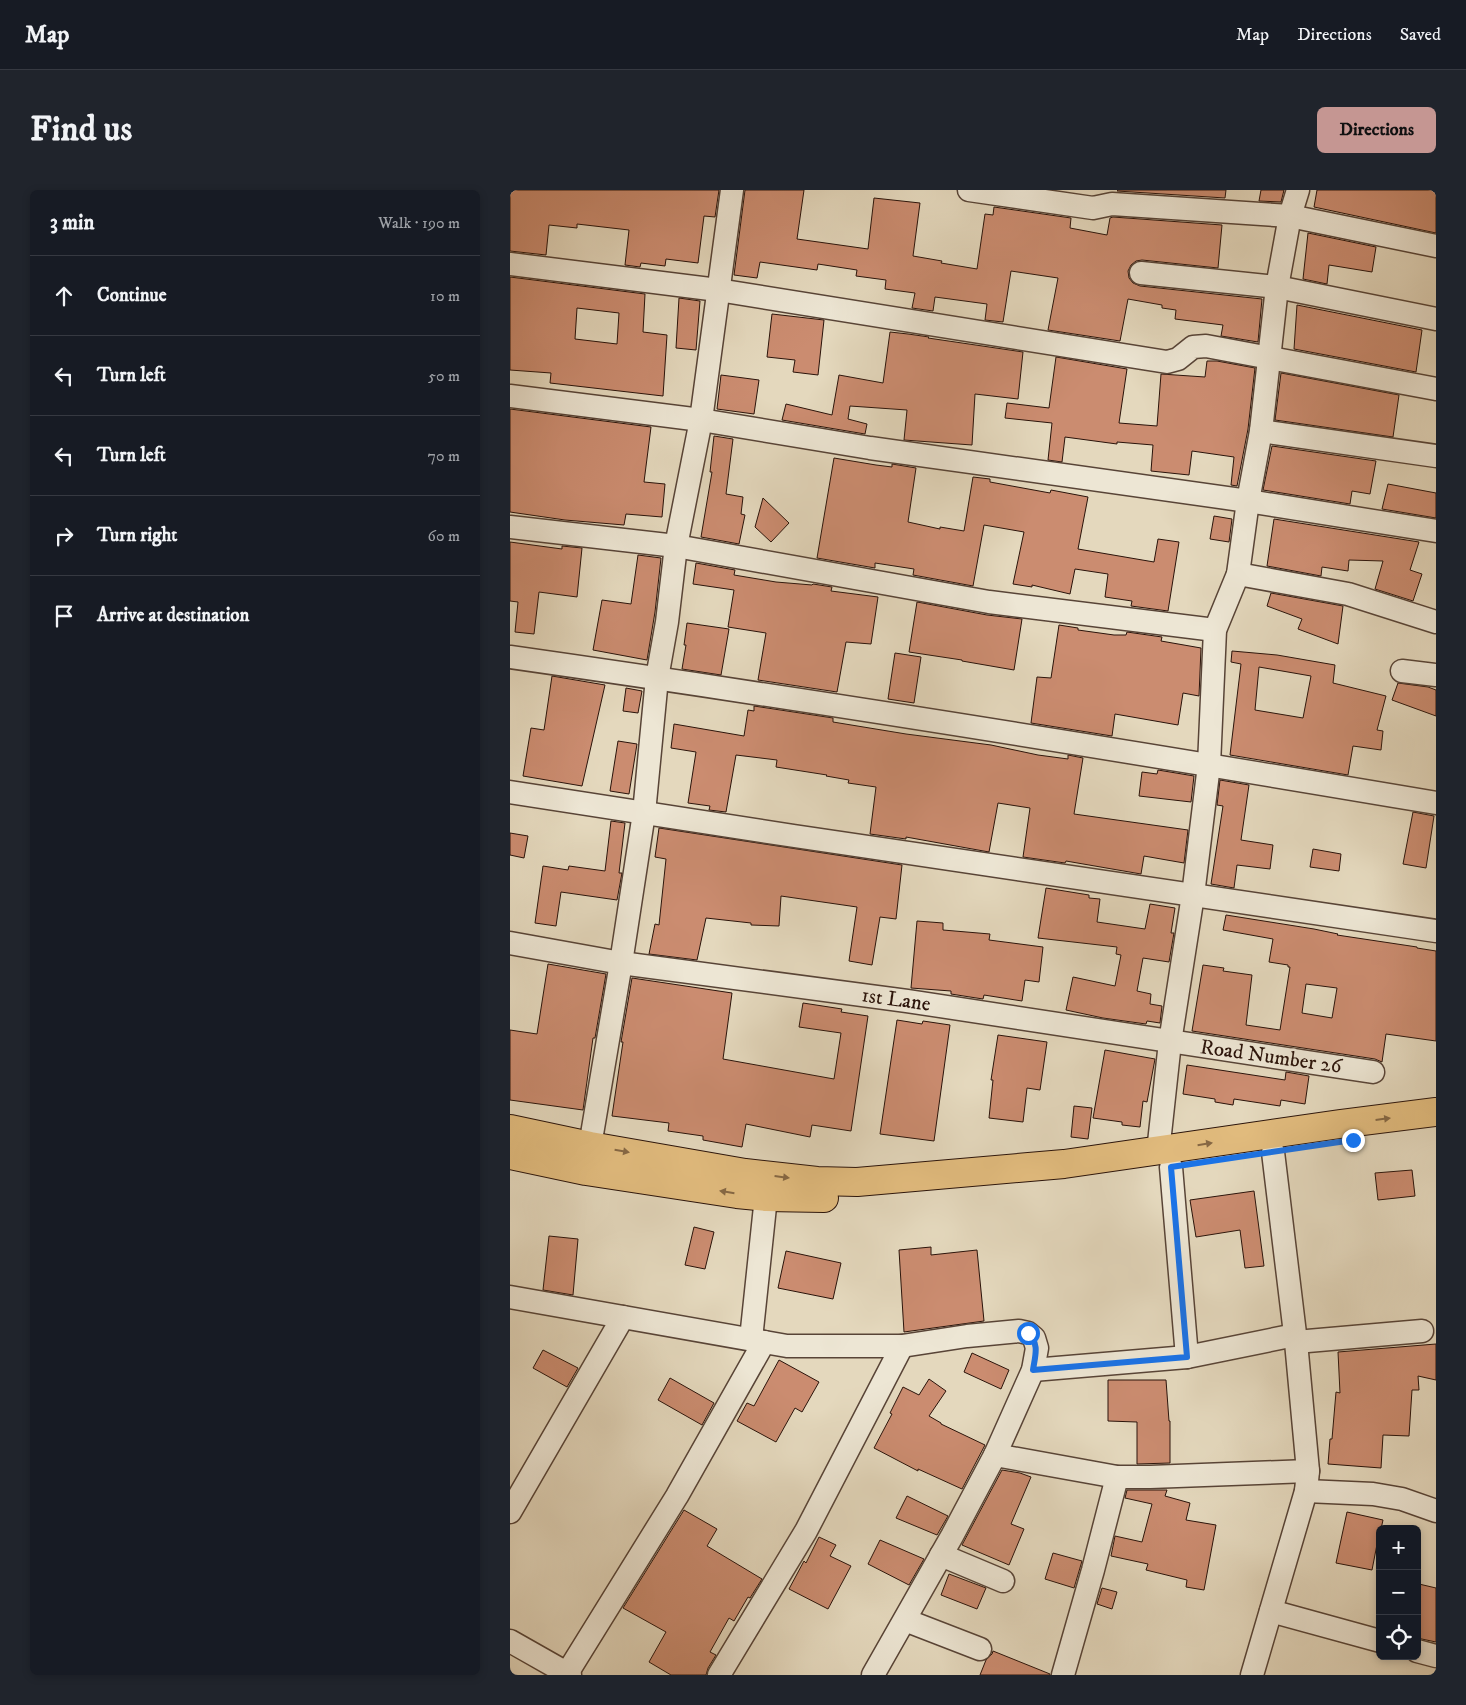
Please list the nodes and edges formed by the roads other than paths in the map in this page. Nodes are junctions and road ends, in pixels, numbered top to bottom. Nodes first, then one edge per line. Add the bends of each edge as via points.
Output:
1 (732, 190) edge
2 (969, 190) edge
3 (1298, 190) edge
4 (1290, 216) junction
5 (1436, 246) edge
6 (510, 264) edge
7 (1141, 274) dead end
8 (1277, 287) junction
9 (718, 290) junction
10 (1436, 319) edge
11 (1270, 358) junction
12 (1436, 388) edge
13 (510, 396) edge
14 (701, 420) junction
15 (1261, 431) junction
16 (1436, 456) edge
17 (1248, 501) junction
18 (510, 527) edge
19 (1436, 531) edge
20 (676, 546) junction
21 (1238, 574) junction
22 (1436, 622) edge
23 (1215, 630) junction
24 (510, 657) edge
25 (1402, 671) dead end
26 (1436, 675) edge
27 (657, 678) junction
28 (1209, 764) junction
29 (510, 792) edge
30 (1436, 803) edge
31 (644, 813) junction
32 (1193, 895) junction
33 (1436, 931) edge
34 (510, 943) edge
35 (621, 963) junction
36 (1170, 1042) junction
37 (1373, 1072) dead end
38 (1436, 1112) edge
39 (510, 1129) edge
40 (1436, 1130) edge
41 (590, 1146) junction
42 (557, 1152) junction
43 (1273, 1152) junction
44 (510, 1155) edge
45 (1164, 1159) junction
46 (874, 1189) junction
47 (766, 1197) junction
48 (510, 1298) edge
49 (623, 1317) junction
50 (1422, 1331) dead end
51 (1295, 1338) junction
52 (758, 1340) junction
53 (902, 1346) junction
54 (1187, 1357) junction
55 (1033, 1370) junction
56 (995, 1455) junction
57 (1117, 1477) junction
58 (1307, 1481) junction
59 (1436, 1510) edge
60 (510, 1512) edge
61 (941, 1555) junction
62 (1003, 1581) dead end
63 (1271, 1611) junction
64 (904, 1620) junction
65 (1376, 1640) edge
66 (510, 1641) edge
67 (980, 1649) dead end
68 (1421, 1652) edge
69 (1436, 1656) edge
70 (568, 1674) edge
71 (719, 1675) edge
72 (873, 1675) edge
73 (1063, 1675) edge
74 (1252, 1675) edge

1 - 9 street
2 - 4 street via 1093,208 1112,204
3 - 4 street
4 - 5 street
4 - 8 street
6 - 9 street
7 - 8 street
8 - 10 street
8 - 11 street
9 - 11 street via 1167,362 1178,359 1194,347 1206,346
9 - 14 street
11 - 12 street
11 - 15 street
13 - 14 street
14 - 17 street via 870,448
14 - 20 street
15 - 16 street
15 - 17 street
17 - 19 street
17 - 21 street
18 - 20 street
20 - 23 street via 989,602
20 - 27 street
21 - 22 street via 1348,594
21 - 23 street
23 - 28 street
24 - 27 street
25 - 26 street
27 - 28 street
27 - 31 street
28 - 30 street
28 - 32 street
29 - 31 street
31 - 32 street
31 - 35 street
32 - 33 street
32 - 36 street
34 - 35 street, 1st Lane
35 - 36 street, 1st Lane via 907,1001
35 - 41 street
36 - 37 street, Road Number 26
36 - 45 street
45 -> 38 main road via 1340,1124
39 - 42 main road
40 - 43 main road
41 - 42 main road
41 -> 46 main road via 745,1173
42 - 44 main road
47 -> 42 main road via 586,1171
43 - 45 main road
43 - 51 street
45 - 46 main road via 888,1198
45 - 54 street
46 - 47 main road
47 - 52 street
48 - 49 street
49 - 52 street
49 - 60 street
50 - 51 street
51 - 54 street
51 - 58 street
52 - 53 street via 787,1346
52 - 70 street via 676,1496
53 - 55 street via 1019,1331 1034,1338 1037,1348
53 - 71 street via 806,1531
54 - 55 street
55 - 56 street
56 - 57 street
56 - 61 street
57 - 58 street
57 - 73 street
58 - 59 street via 1402,1499
58 - 63 street
61 - 62 street
61 - 64 street
63 - 65 street
63 - 74 street
64 - 67 street
64 - 72 street
66 - 70 street
68 - 69 street

